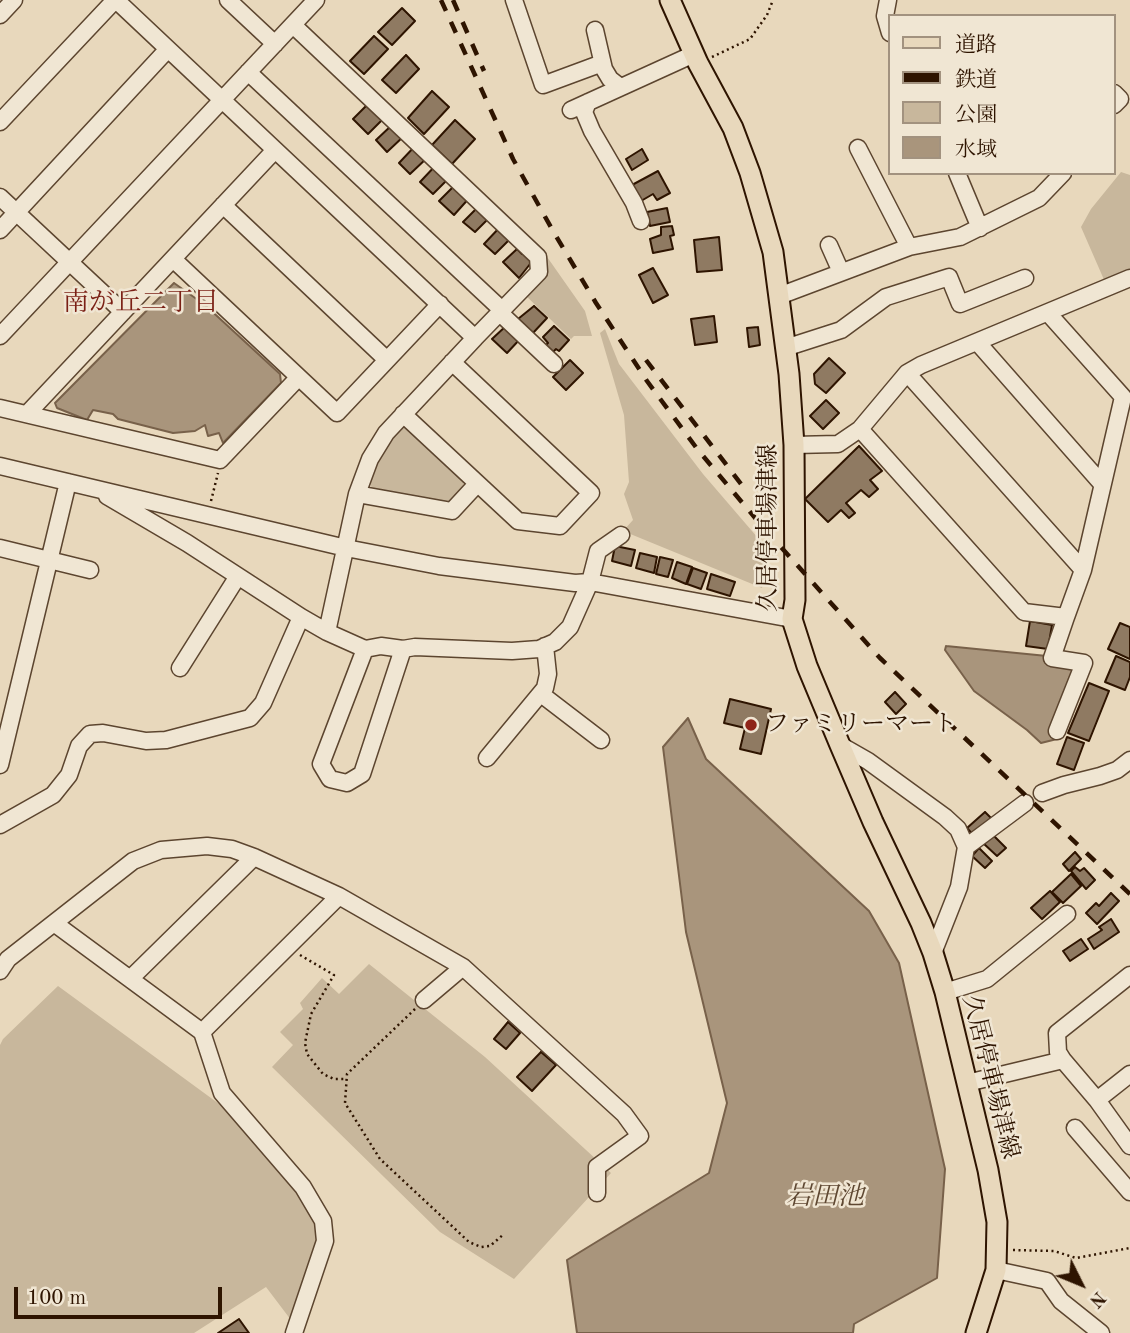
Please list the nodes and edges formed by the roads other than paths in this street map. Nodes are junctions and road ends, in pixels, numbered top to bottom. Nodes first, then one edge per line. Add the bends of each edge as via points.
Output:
1 (14, 0) edge
2 (115, 0) edge
3 (228, 0) edge
4 (316, 0) edge
5 (514, 0) edge
6 (670, 0) edge
7 (888, 0) edge
8 (0, 15) edge
9 (293, 25) junction
10 (888, 26) edge
11 (595, 30) dead end
12 (275, 44) junction
13 (168, 50) junction
14 (696, 58) junction
15 (603, 65) junction
16 (248, 72) junction
17 (619, 86) junction
18 (222, 101) junction
19 (588, 102) junction
20 (571, 110) dead end
21 (0, 122) edge
22 (858, 148) dead end
23 (275, 150) junction
24 (958, 175) edge
25 (1061, 175) edge
26 (0, 197) edge
27 (223, 205) junction
28 (16, 212) junction
29 (641, 221) dead end
30 (980, 228) junction
31 (0, 230) edge
32 (830, 246) dead end
33 (909, 247) junction
34 (173, 259) junction
35 (69, 262) junction
36 (841, 272) junction
37 (1025, 278) dead end
38 (1130, 278) edge
39 (779, 296) junction
40 (440, 304) junction
41 (122, 312) junction
42 (501, 312) junction
43 (1048, 313) junction
44 (0, 336) edge
45 (475, 338) junction
46 (978, 343) junction
47 (785, 348) junction
48 (387, 360) junction
49 (452, 362) junction
50 (554, 364) dead end
51 (907, 373) junction
52 (298, 378) junction
53 (0, 408) edge
54 (27, 414) junction
55 (403, 414) junction
56 (860, 429) junction
57 (794, 445) junction
58 (0, 466) edge
59 (68, 482) junction
60 (477, 484) junction
61 (1102, 484) junction
62 (92, 488) junction
63 (357, 494) junction
64 (180, 507) junction
65 (621, 535) dead end
66 (187, 543) junction
67 (0, 548) edge
68 (346, 548) junction
69 (50, 559) junction
70 (1083, 569) junction
71 (90, 570) dead end
72 (238, 576) junction
73 (590, 582) junction
74 (301, 617) junction
75 (1066, 617) junction
76 (792, 619) junction
77 (327, 632) junction
78 (545, 646) junction
79 (365, 649) junction
80 (404, 649) junction
81 (180, 668) dead end
82 (541, 694) junction
83 (1057, 731) dead end
84 (601, 740) dead end
85 (840, 745) junction
86 (487, 758) dead end
87 (1130, 760) edge
88 (0, 765) edge
89 (1042, 793) dead end
90 (1025, 803) dead end
91 (0, 825) edge
92 (966, 847) junction
93 (254, 857) junction
94 (339, 896) junction
95 (1067, 914) dead end
96 (54, 923) junction
97 (933, 953) junction
98 (463, 967) junction
99 (0, 971) edge
100 (1130, 975) edge
101 (131, 978) junction
102 (945, 992) junction
103 (424, 1000) road end
104 (202, 1032) junction
105 (1063, 1060) junction
106 (1130, 1074) edge
107 (967, 1083) junction
108 (1097, 1100) junction
109 (1075, 1128) dead end
110 (1130, 1146) edge
111 (1130, 1192) edge
112 (597, 1193) dead end
113 (996, 1270) junction
114 (294, 1333) edge
115 (976, 1333) edge
116 (1101, 1333) edge

1 - 8 street
2 - 13 street
2 - 21 street
3 - 12 street
4 - 9 street
5 - 15 street via 543,85
6 - 14 main road, 久居停車場津線
7 - 10 street
9 - 12 street
9 - 42 street via 538,257 539,272
11 - 15 street
12 - 16 street
13 - 18 street
13 - 28 street
14 - 17 street
14 - 39 main road, 久居停車場津線 via 733,128 750,173 768,229
15 - 17 street
16 - 18 street
16 - 42 street
17 - 19 street
18 - 23 street
18 - 35 street
19 - 20 street
19 - 29 street via 584,112 592,131 635,202
22 - 33 street
23 - 27 street
23 - 40 street
24 - 30 street
25 - 30 street via 1039,198
26 - 28 street
27 - 34 street
27 - 48 street
28 - 31 street
28 - 35 street
30 - 33 street via 950,240
32 - 36 street
33 - 36 street
34 - 41 street
34 - 52 street
35 - 41 street
35 - 44 street
36 - 39 street
37 - 47 street via 960,304 949,277 886,297 841,330
38 - 43 street
39 - 47 main road, 久居停車場津線
40 - 45 street
40 - 48 street
41 - 54 street
42 - 45 street
42 - 50 street
43 - 46 street
43 - 61 street via 1123,397
45 - 49 street
46 - 51 street
46 - 61 street
47 - 57 main road, 久居停車場津線
48 - 52 street via 337,413
49 - 55 street
49 - 60 street via 591,493 560,526 518,521
51 - 56 street
51 - 70 street
52 - 54 street via 220,460
53 - 54 street
55 - 60 street
55 - 63 street via 375,449
56 - 57 street via 838,443
56 - 75 street via 1024,612
57 - 76 main road, 久居停車場津線
58 - 59 street
59 - 62 street
59 - 69 street
60 - 63 street via 452,510
61 - 70 street
62 - 64 street
62 - 66 street
63 - 68 street
64 - 66 street via 176,526
64 - 68 street
65 - 73 street via 598,551
66 - 72 street
67 - 69 street
68 - 73 street via 439,566
68 - 77 street
69 - 71 street
69 - 88 street
70 - 75 street
72 - 74 street
72 - 81 street
73 - 76 street
73 - 78 street via 570,627
74 - 77 street
74 - 91 street via 263,703 250,718 166,740 90,734 53,795
75 - 83 street via 1052,658 1084,663
76 - 85 main road, 久居停車場津線
77 - 79 street
78 - 80 street via 512,652
78 - 82 street via 548,681
79 - 80 street
79 - 80 street via 321,764 330,779 347,783 362,774
82 - 84 street
82 - 86 street
85 - 92 street via 945,817 958,829
85 - 97 main road, 久居停車場津線
87 - 89 street via 1100,776
90 - 92 street
92 - 97 street via 959,887
93 - 94 street
93 - 96 street via 207,846 161,850 133,861
93 - 101 street
94 - 98 street
94 - 104 street
95 - 102 street via 987,979
96 - 99 street via 8,959
96 - 101 street
97 - 102 main road, 久居停車場津線
98 - 103 street
98 - 112 street via 624,1114 640,1136 597,1167
100 - 105 street via 1057,1034
101 - 104 street
102 - 107 main road, 久居停車場津線
104 - 114 street via 222,1093 303,1187 325,1227 325,1241
105 - 107 street
105 - 108 street
106 - 108 street
107 - 113 main road, 久居停車場津線 via 997,1222
108 - 110 street
109 - 111 street
113 - 115 main road, 久居停車場津線
113 - 116 street via 1047,1280 1060,1301

